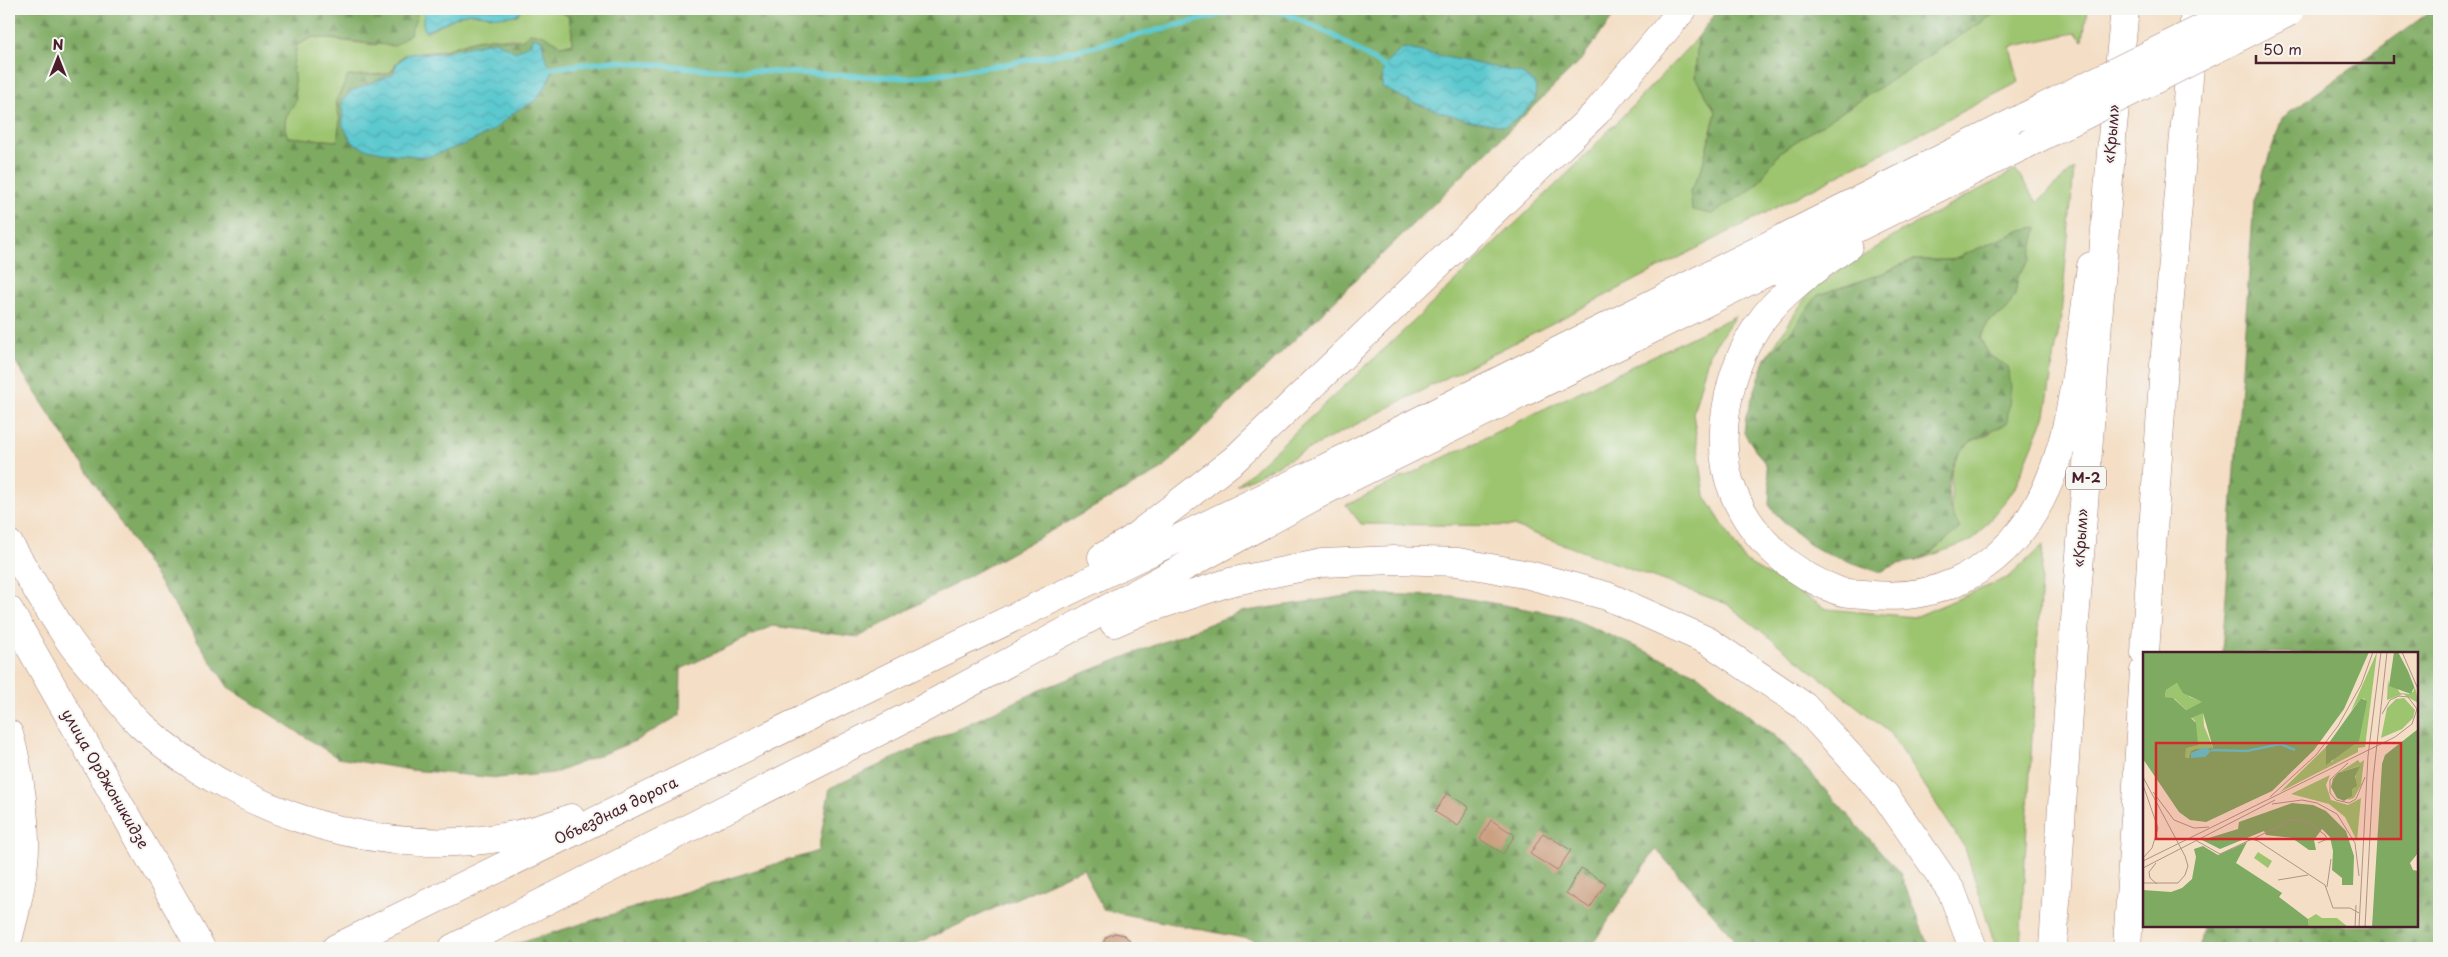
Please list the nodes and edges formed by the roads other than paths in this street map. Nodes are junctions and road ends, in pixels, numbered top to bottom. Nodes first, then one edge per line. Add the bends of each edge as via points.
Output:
1 (1683, 9) edge
2 (2125, 9) edge
3 (2241, 9) edge
4 (2195, 10) edge
5 (2292, 10) edge
6 (2112, 126) junction
7 (1916, 197) junction
8 (9, 544) edge
9 (9, 610) edge
10 (2145, 652) edge
11 (896, 674) junction
12 (2143, 687) edge
13 (915, 714) junction
14 (9, 734) edge
15 (728, 756) junction
16 (9, 936) edge
17 (202, 948) edge
18 (336, 948) edge
19 (453, 948) edge
20 (1972, 948) edge
21 (2053, 948) edge
22 (2127, 948) edge

1 - 11 main road via 1596,113 1235,459 1132,540
2 - 6 main road, «Крым» / М-2
3 - 11 main road, bridge via 1322,470
4 - 10 main road via 2164,365
5 - 7 main road, bridge
6 - 7 main road via 2068,420 2050,479 2028,521 1998,556 1965,579 1921,594 1878,596 1837,591 1791,567 1756,532 1733,493 1724,451 1726,405 1737,365 1758,325 1795,284
6 - 21 main road, «Крым» / М-2
7 - 13 main road via 1330,488
8 - 15 main road via 72,644 141,725 186,762 242,796 311,824 377,838 446,842 500,837 557,824
9 - 17 main road, улица Орджоникидзе
11 - 15 main road, Объездная дорога
12 - 22 main road
13 - 19 main road
13 - 20 main road via 1141,611 1230,582 1323,563 1394,560 1458,562 1529,575 1607,596 1708,641 1804,706 1885,795 1952,892
14 - 16 main road via 17,764 25,842
15 - 18 main road, Объездная дорога

